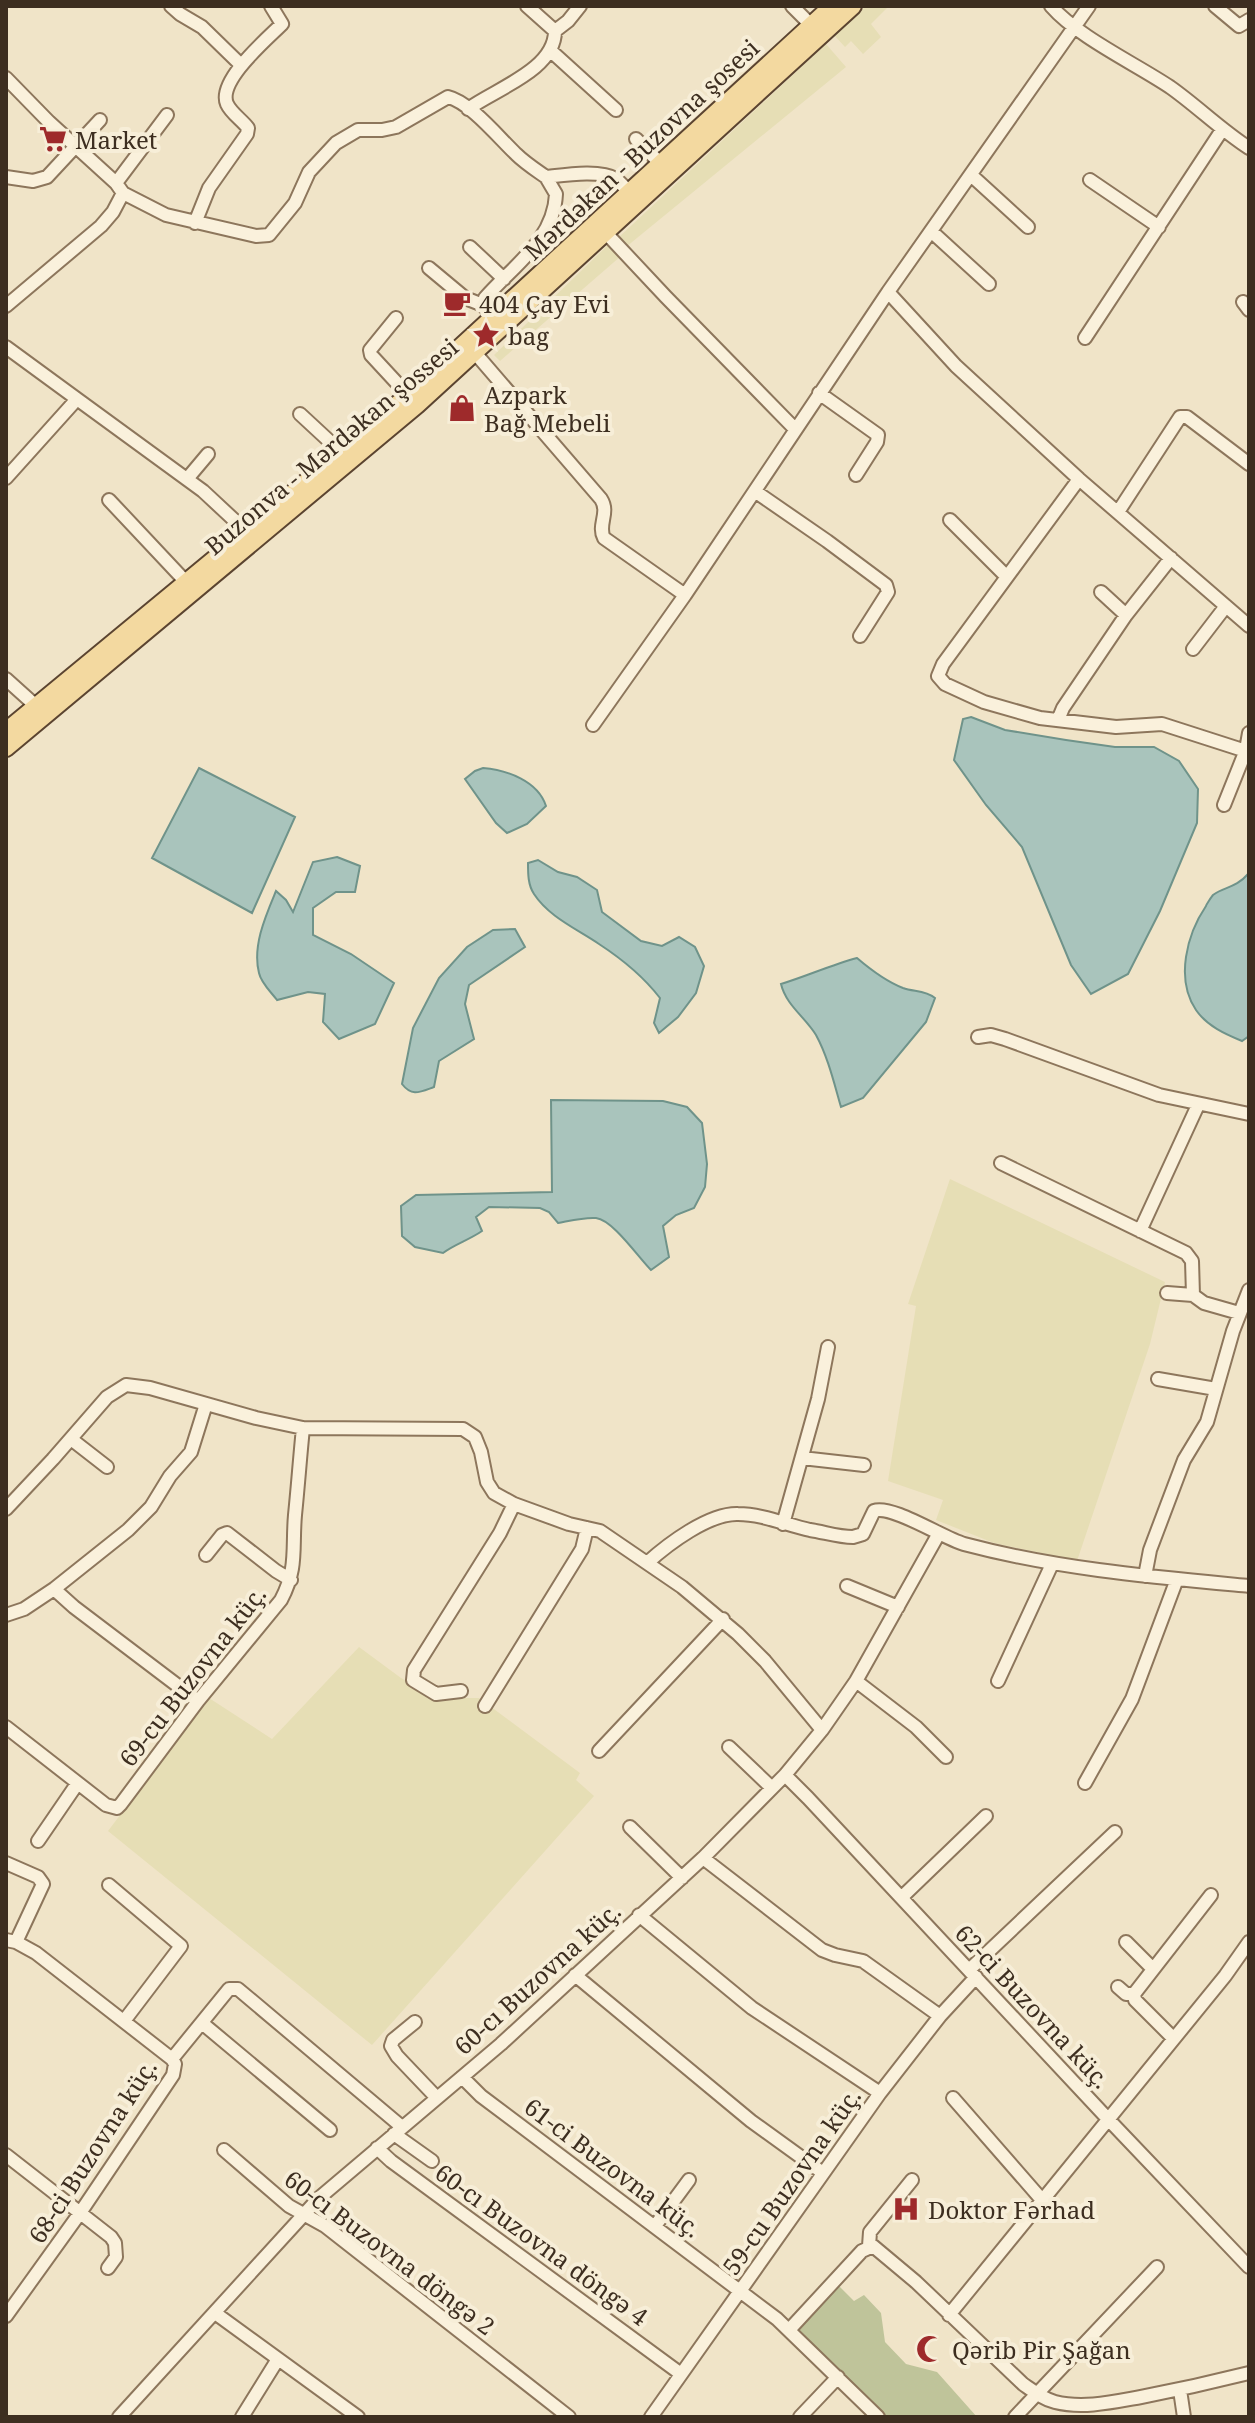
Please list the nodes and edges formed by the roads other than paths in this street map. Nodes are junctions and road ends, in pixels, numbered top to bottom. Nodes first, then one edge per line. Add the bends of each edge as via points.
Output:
1 (171, 6) edge
2 (271, 6) edge
3 (527, 6) edge
4 (580, 6) edge
5 (792, 6) edge
6 (832, 6) edge
7 (853, 6) edge
8 (1051, 6) edge
9 (1089, 6) edge
10 (1215, 6) edge
11 (1249, 20) edge
12 (811, 25) junction
13 (1074, 27) junction
14 (555, 31) junction
15 (551, 51) junction
16 (241, 65) junction
17 (6, 78) edge
18 (468, 109) junction
19 (616, 110) dead end
20 (167, 115) dead end
21 (100, 120) dead end
22 (1222, 130) junction
23 (636, 139) dead end
24 (76, 147) junction
25 (1249, 148) edge
26 (661, 164) junction
27 (971, 175) junction
28 (6, 177) edge
29 (546, 177) junction
30 (1090, 180) dead end
31 (120, 188) junction
32 (630, 193) junction
33 (195, 223) junction
34 (1028, 227) dead end
35 (1159, 227) junction
36 (931, 231) junction
37 (606, 233) junction
38 (470, 247) dead end
39 (429, 268) dead end
40 (504, 279) junction
41 (989, 284) dead end
42 (888, 292) junction
43 (6, 306) edge
44 (488, 312) junction
45 (396, 318) dead end
46 (1085, 338) dead end
47 (6, 347) edge
48 (476, 354) junction
49 (819, 393) junction
50 (408, 395) junction
51 (77, 399) junction
52 (300, 414) dead end
53 (795, 429) junction
54 (341, 452) junction
55 (208, 454) dead end
56 (1249, 464) edge
57 (856, 475) dead end
58 (6, 478) edge
59 (187, 479) junction
60 (1079, 479) junction
61 (756, 492) junction
62 (109, 500) dead end
63 (1118, 512) junction
64 (950, 520) dead end
65 (247, 532) junction
66 (1171, 558) junction
67 (1006, 576) junction
68 (186, 582) junction
69 (1101, 592) dead end
70 (685, 595) junction
71 (1226, 606) junction
72 (1126, 615) junction
73 (1249, 626) edge
74 (860, 636) dead end
75 (1193, 649) dead end
76 (6, 679) edge
77 (36, 706) junction
78 (1058, 720) junction
79 (593, 725) dead end
80 (6, 731) edge
81 (1249, 733) edge
82 (6, 748) edge
83 (1247, 751) edge
84 (1224, 805) dead end
85 (978, 1037) dead end
86 (1198, 1105) junction
87 (1249, 1114) edge
88 (1001, 1163) dead end
89 (1140, 1231) junction
90 (1249, 1290) edge
91 (1167, 1293) dead end
92 (1193, 1295) junction
93 (1239, 1313) junction
94 (828, 1347) dead end
95 (1158, 1379) dead end
96 (1216, 1389) junction
97 (206, 1404) junction
98 (303, 1428) junction
99 (71, 1439) junction
100 (802, 1458) junction
101 (864, 1465) dead end
102 (107, 1467) dead end
103 (514, 1504) junction
104 (6, 1509) edge
105 (783, 1524) junction
106 (587, 1528) junction
107 (938, 1535) junction
108 (206, 1555) dead end
109 (647, 1563) junction
110 (1052, 1564) junction
111 (1145, 1576) junction
112 (1177, 1579) junction
113 (291, 1580) junction
114 (847, 1586) dead end
115 (1249, 1586) edge
116 (54, 1589) junction
117 (898, 1607) junction
118 (6, 1615) edge
119 (723, 1619) junction
120 (856, 1681) junction
121 (998, 1681) dead end
122 (461, 1691) dead end
123 (198, 1701) junction
124 (485, 1706) dead end
125 (6, 1727) edge
126 (822, 1730) junction
127 (729, 1747) dead end
128 (599, 1751) dead end
129 (946, 1757) dead end
130 (785, 1775) junction
131 (1085, 1783) dead end
132 (77, 1784) junction
133 (772, 1788) junction
134 (986, 1816) dead end
135 (630, 1827) dead end
136 (1115, 1832) dead end
137 (38, 1841) dead end
138 (703, 1858) junction
139 (6, 1863) edge
140 (682, 1878) junction
141 (109, 1885) dead end
142 (1211, 1895) dead end
143 (902, 1897) junction
144 (639, 1915) junction
145 (11, 1941) edge
146 (1126, 1942) dead end
147 (1249, 1942) edge
148 (1152, 1968) junction
149 (972, 1974) junction
150 (575, 1975) junction
151 (1118, 1987) dead end
152 (1134, 1994) junction
153 (940, 2016) junction
154 (124, 2021) junction
155 (415, 2022) dead end
156 (202, 2023) junction
157 (1173, 2038) junction
158 (172, 2059) junction
159 (462, 2077) junction
160 (880, 2093) junction
161 (437, 2098) junction
162 (953, 2098) dead end
163 (1108, 2119) junction
164 (330, 2130) dead end
165 (398, 2130) junction
166 (377, 2148) junction
167 (224, 2150) dead end
168 (6, 2155) edge
169 (432, 2161) dead end
170 (823, 2173) junction
171 (689, 2180) dead end
172 (912, 2180) dead end
173 (1042, 2200) junction
174 (80, 2213) junction
175 (304, 2215) junction
176 (655, 2226) junction
177 (869, 2246) junction
178 (1157, 2267) dead end
179 (1249, 2267) edge
180 (108, 2268) dead end
181 (740, 2290) junction
182 (215, 2313) junction
183 (949, 2315) junction
184 (6, 2316) edge
185 (789, 2330) junction
186 (278, 2359) junction
187 (1249, 2373) edge
188 (681, 2374) junction
189 (838, 2377) junction
190 (1180, 2390) junction
191 (1038, 2395) junction
192 (1086, 2411) edge
193 (119, 2417) edge
194 (242, 2417) edge
195 (358, 2417) edge
196 (569, 2417) edge
197 (651, 2417) edge
198 (800, 2417) edge
199 (878, 2417) edge
200 (1015, 2417) edge
201 (1184, 2417) edge

1 - 16 street
2 - 16 street via 282,24
3 - 14 street
4 - 14 street
5 - 12 street
6 - 12 main road, Mərdəkan - Buzovna şosesi
7 - 37 main road, Buzonva - Mərdəkan şossesi
8 - 13 street
9 - 13 street
10 - 11 street via 1239,26
12 - 26 main road, Mərdəkan - Buzovna şosesi
13 - 22 street via 1166,84
13 - 27 street
14 - 15 street
15 - 18 street via 517,80
15 - 19 street
16 - 33 street via 226,98 247,134 209,188
17 - 24 street
18 - 29 street
18 - 33 street via 448,97 396,127 358,130 345,137 309,172 295,203 269,235
20 - 31 street
21 - 24 street
22 - 25 street
22 - 35 street
23 - 26 street
24 - 28 street via 40,180
24 - 31 street
26 - 32 main road, Mərdəkan - Buzovna şosesi
27 - 34 street
27 - 36 street
29 - 32 street via 606,175
29 - 40 street via 556,194 550,222
30 - 35 street
31 - 33 street via 166,215
31 - 43 street via 113,212 101,226
32 - 44 main road, Mərdəkan - Buzovna şosesi
35 - 46 street
36 - 41 street
36 - 42 street
37 - 48 main road, Buzonva - Mərdəkan şossesi
37 - 53 street
38 - 40 street
39 - 44 street
40 - 44 street via 485,298
42 - 49 street
42 - 60 street via 942,353
44 - 50 main road, Mərdəkan - Buzovna şosesi
45 - 50 street via 370,350
47 - 51 street
48 - 70 street via 601,499 604,538
48 - 82 main road, Buzonva - Mərdəkan şossesi
49 - 53 street
49 - 57 street via 878,435
50 - 54 main road, Mərdəkan - Buzovna şosesi
51 - 58 street
51 - 59 street
52 - 54 street
53 - 61 street
54 - 65 main road, Mərdəkan - Buzovna şosesi
55 - 59 street
56 - 63 street via 1180,417
59 - 65 street
60 - 63 street
60 - 67 street
61 - 70 street
61 - 74 street via 886,585 888,592
62 - 68 street
63 - 66 street
64 - 67 street
65 - 68 main road, Mərdəkan - Buzovna şosesi
66 - 71 street
66 - 72 street
67 - 78 street via 938,676 996,707
68 - 77 main road, Mərdəkan - Buzovna şosesi
69 - 72 street
70 - 79 street
71 - 73 street
71 - 75 street
72 - 78 street
76 - 77 street
77 - 80 main road, Mərdəkan - Buzovna şosesi
78 - 83 street via 1116,727 1162,724
81 - 83 street
83 - 84 street
85 - 86 street via 1005,1039
86 - 87 street
86 - 89 street
88 - 89 street
89 - 92 street via 1191,1256
90 - 93 street
91 - 92 street
92 - 93 street
93 - 96 street
94 - 100 street
95 - 96 street
96 - 111 street via 1204,1429 1184,1460
97 - 98 street
97 - 99 street via 126,1385 107,1397
97 - 116 street via 191,1452 151,1507
98 - 103 street via 468,1430 478,1443 490,1488
98 - 113 street, 69-cu Buzovna küç.
99 - 102 street
99 - 104 street
100 - 101 street
100 - 105 street
103 - 106 street
103 - 122 street via 414,1670 413,1680 436,1694
105 - 107 street via 857,1536 866,1531 874,1511 882,1509
105 - 109 street via 724,1515 674,1540
106 - 109 street via 605,1533
106 - 124 street via 582,1549
107 - 110 street
107 - 117 street, 60-cı Buzovna küç.
108 - 113 street via 227,1533
109 - 119 street
110 - 111 street
110 - 121 street
111 - 112 street
112 - 115 street
112 - 131 street via 1132,1699
113 - 123 street, 69-cu Buzovna küç. via 275,1608
114 - 117 street
116 - 118 street
116 - 123 street
117 - 120 street, 60-cı Buzovna küç.
119 - 126 street
119 - 128 street
120 - 126 street, 60-cı Buzovna küç.
120 - 129 street
123 - 132 street, 69-cu Buzovna küç. via 117,1808
125 - 132 street, 69-cu Buzovna küç.
126 - 130 street, 60-cı Buzovna küç.
127 - 133 street
130 - 133 street, 60-cı Buzovna küç.
130 - 143 street, 62-ci Buzovna küç.
132 - 137 street
133 - 138 street, 60-cı Buzovna küç.
134 - 143 street
135 - 140 street
136 - 149 street, 59-cu Buzovna küç.
138 - 140 street, 60-cı Buzovna küç.
138 - 153 street via 822,1950 863,1961
139 - 145 street via 43,1884
140 - 144 street, 60-cı Buzovna küç.
141 - 154 street via 181,1946
142 - 148 street
143 - 149 street, 62-ci Buzovna küç.
144 - 150 street, 60-cı Buzovna küç.
144 - 160 street via 752,2008
145 - 154 street, 68-ci Buzovna küç. via 43,1958
146 - 148 street
147 - 157 street
148 - 152 street
149 - 153 street, 59-cu Buzovna küç.
149 - 163 street, 62-ci Buzovna küç.
150 - 159 street, 60-cı Buzovna küç.
150 - 170 street via 751,2121
151 - 152 street
152 - 157 street
153 - 160 street, 59-cu Buzovna küç.
154 - 158 street, 68-ci Buzovna küç.
155 - 161 street via 391,2046
156 - 158 street
156 - 164 street
156 - 165 street via 229,1989 238,1989
157 - 163 street
158 - 174 street, 68-ci Buzovna küç. via 173,2075
159 - 161 street, 60-cı Buzovna küç.
159 - 176 street, 61-ci Buzovna küç.
160 - 170 street, 59-cu Buzovna küç.
161 - 165 street, 60-cı Buzovna küç.
162 - 173 street
163 - 173 street
163 - 179 street, 62-ci Buzovna küç.
165 - 166 street, 60-cı Buzovna küç.
165 - 169 street
166 - 175 street, 60-cı Buzovna küç.
166 - 188 street, 60-cı Buzovna döngə 4
167 - 175 street, 60-cı Buzovna döngə 2
168 - 174 street
170 - 181 street, 59-cu Buzovna küç.
171 - 176 street
172 - 177 street via 870,2232
173 - 183 street
174 - 180 street via 115,2243 116,2257
174 - 184 street, 68-ci Buzovna küç.
175 - 182 street, 60-cı Buzovna küç.
175 - 196 street, 60-cı Buzovna döngə 2 via 319,2221
176 - 181 street, 61-ci Buzovna küç.
177 - 183 street via 881,2251
177 - 185 street
178 - 191 street
181 - 185 street, 61-ci Buzovna küç.
181 - 188 street, 59-cu Buzovna küç.
182 - 186 street
182 - 193 street, 60-cı Buzovna küç.
183 - 191 street
185 - 189 street, 61-ci Buzovna küç.
186 - 194 street
186 - 195 street
187 - 190 street
188 - 197 street, 59-cu Buzovna küç.
189 - 198 street
189 - 199 street, 61-ci Buzovna küç.
190 - 192 street
190 - 201 street
191 - 192 street
191 - 200 street

